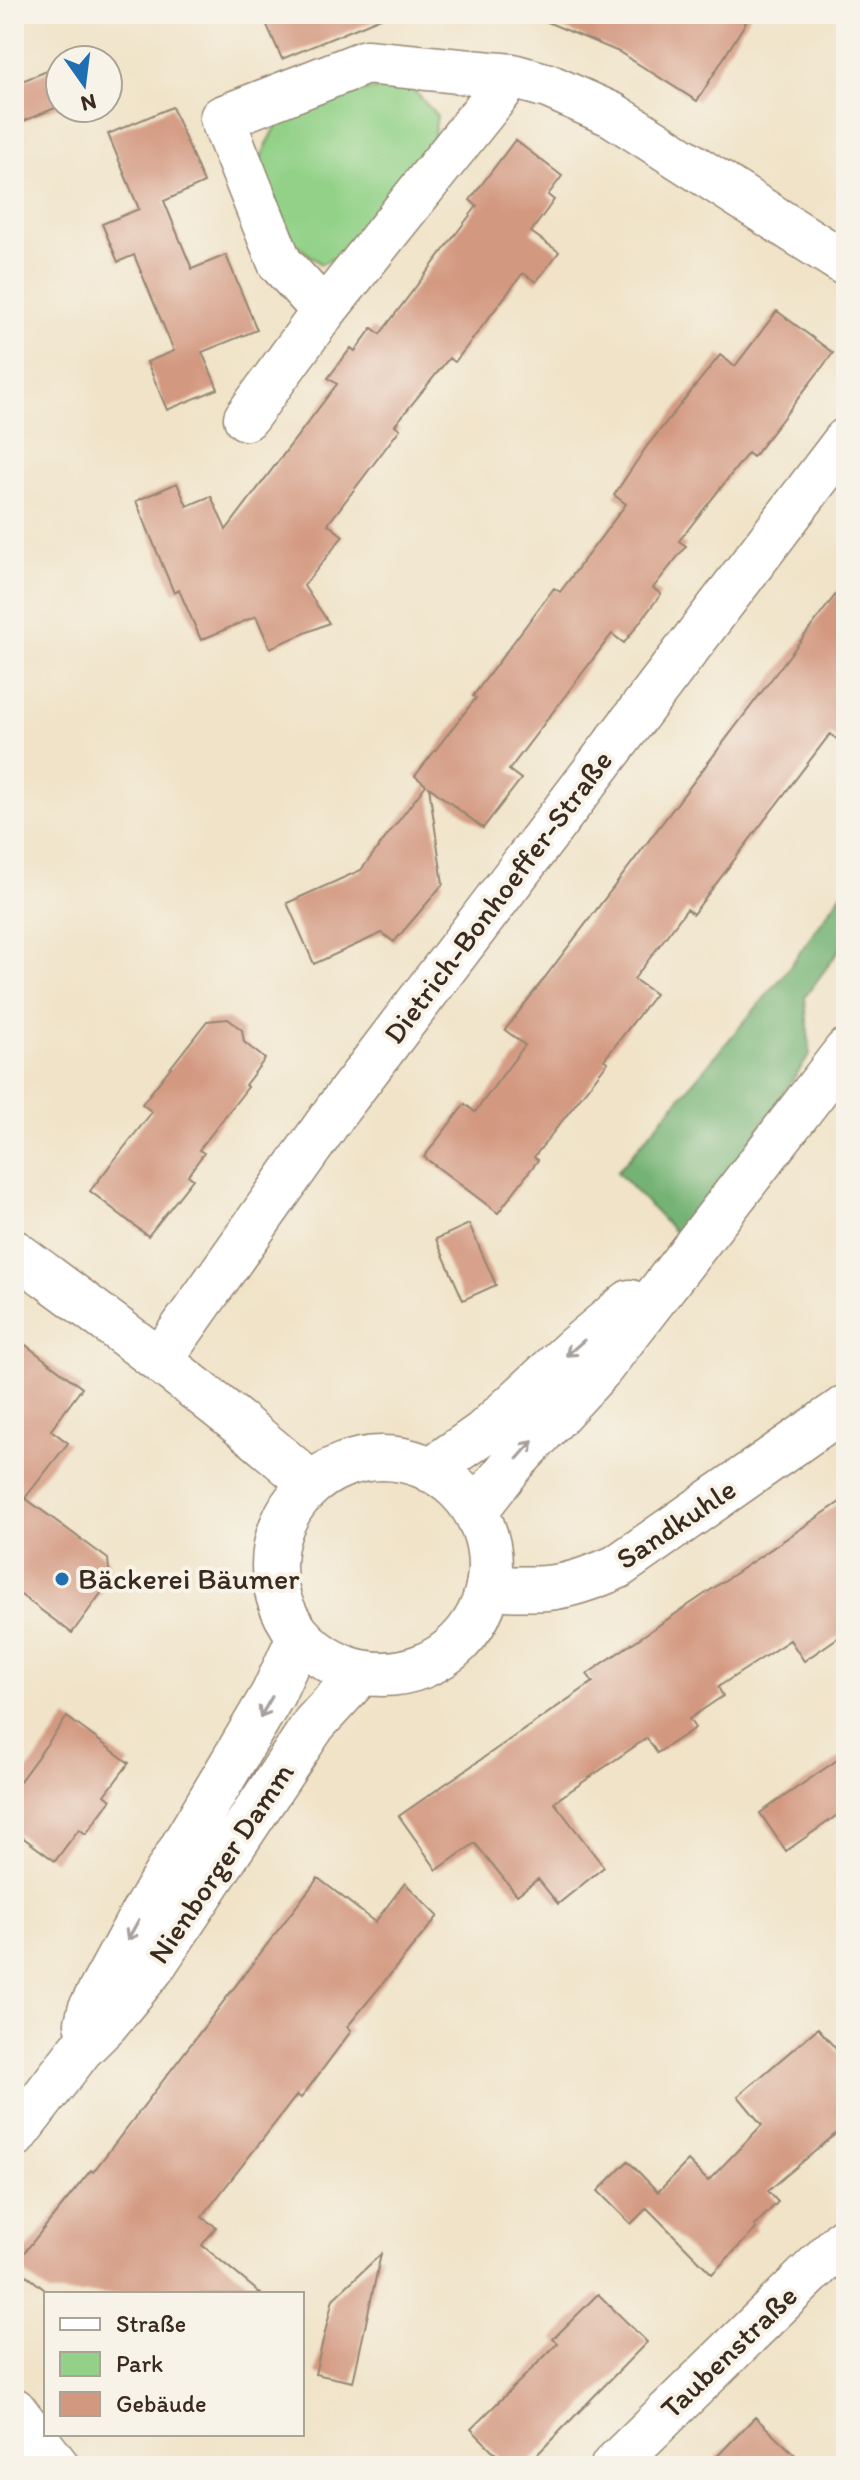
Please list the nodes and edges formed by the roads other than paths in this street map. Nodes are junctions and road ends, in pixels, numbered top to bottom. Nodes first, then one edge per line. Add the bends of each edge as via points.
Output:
1 (512, 76) junction
2 (846, 264) edge
3 (324, 311) junction
4 (246, 418) dead end
5 (846, 440) edge
6 (846, 1051) edge
7 (699, 1243) junction
8 (14, 1252) edge
9 (160, 1360) junction
10 (846, 1407) edge
11 (430, 1470) junction
12 (310, 1483) junction
13 (476, 1510) junction
14 (488, 1587) junction
15 (299, 1637) junction
16 (360, 1674) junction
17 (80, 2050) junction
18 (14, 2136) edge
19 (846, 2238) edge
20 (14, 2410) edge
21 (57, 2466) edge
22 (613, 2466) edge

1 - 2 street via 613,115
1 - 3 street
1 - 3 street via 366,62 222,118 280,263
3 - 4 street
5 - 9 street, Dietrich-Bonhoeffer-Straße via 336,1111
6 - 7 street
7 -> 11 street via 483,1433
13 -> 7 street via 601,1368
8 - 9 street
9 - 12 street
10 - 14 street, Sandkuhle via 617,1567 580,1584 550,1589
11 - 12 street via 398,1460 366,1459
11 - 13 street via 456,1482
12 - 15 street via 288,1510 276,1536 272,1565 276,1594
13 - 14 street via 490,1560
14 - 16 street via 476,1619 456,1646 427,1665 394,1675
15 - 16 street
15 -> 17 street, Nienborger Damm via 273,1694 107,1977 90,2010
16 - 17 street, Nienborger Damm via 314,1724 152,1968
17 - 18 street, Nienborger Damm
19 - 22 street, Taubenstraße
20 - 21 street

